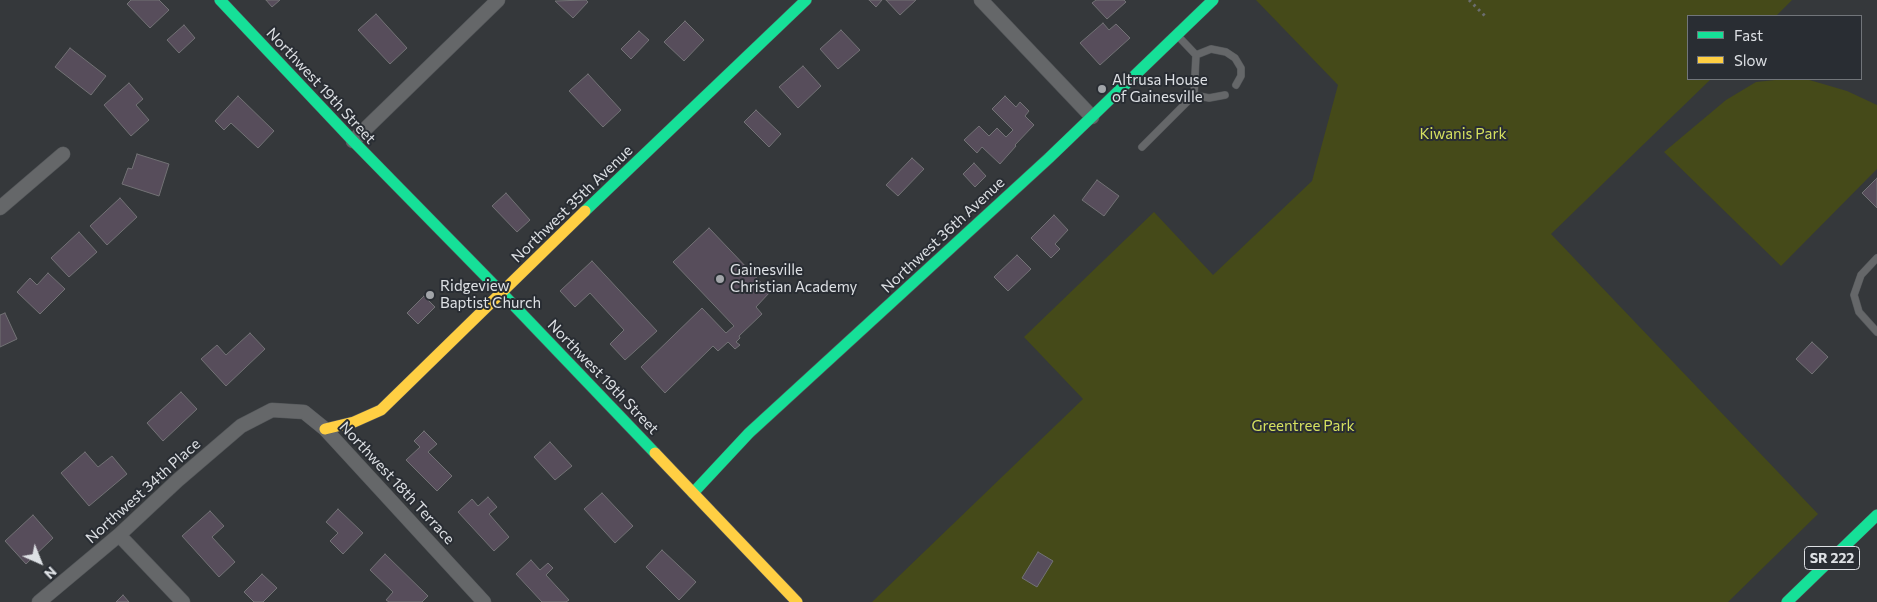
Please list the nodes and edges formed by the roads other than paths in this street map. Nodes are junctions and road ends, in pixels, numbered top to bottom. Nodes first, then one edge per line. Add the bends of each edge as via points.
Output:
1 (220, 0) edge
2 (498, 0) edge
3 (806, 0) edge
4 (981, 0) edge
5 (1213, 0) edge
6 (1177, 35) junction
7 (1196, 55) junction
8 (1236, 85) dead end
9 (1194, 95) junction
10 (1225, 96) dead end
11 (1092, 117) junction
12 (353, 141) junction
13 (1142, 147) dead end
14 (63, 154) dead end
15 (0, 208) edge
16 (1877, 258) edge
17 (501, 292) junction
18 (1877, 332) edge
19 (272, 410) joint
20 (325, 430) junction
21 (693, 493) junction
22 (1877, 515) edge
23 (119, 536) junction
24 (39, 602) edge
25 (183, 602) edge
26 (484, 602) edge
27 (797, 602) edge
28 (1788, 602) edge

1 - 12 street, Northwest 19th Street
2 - 12 street
3 - 17 street, Northwest 35th Avenue
4 - 11 street
5 - 6 street, Northwest 36th Avenue
6 - 7 lane
6 - 11 street, Northwest 36th Avenue
7 - 8 lane via 1211,49 1235,58 1242,68
7 - 9 lane
9 - 10 lane via 1208,98
9 - 13 lane
11 - 21 street, Northwest 36th Avenue via 749,433
12 - 17 street, Northwest 19th Street
14 - 15 street
16 - 18 lane via 1860,275 1854,295 1859,312
17 - 20 street, Northwest 35th Avenue via 381,410
17 - 21 street, Northwest 19th Street
19 - 20 street, Northwest 18th Terrace via 304,412
19 - 23 street, Northwest 34th Place via 240,426
20 - 26 street, Northwest 18th Terrace
21 - 27 street, Northwest 19th Street
22 - 28 street, SR 222
23 - 24 street, Northwest 34th Place
23 - 25 street

